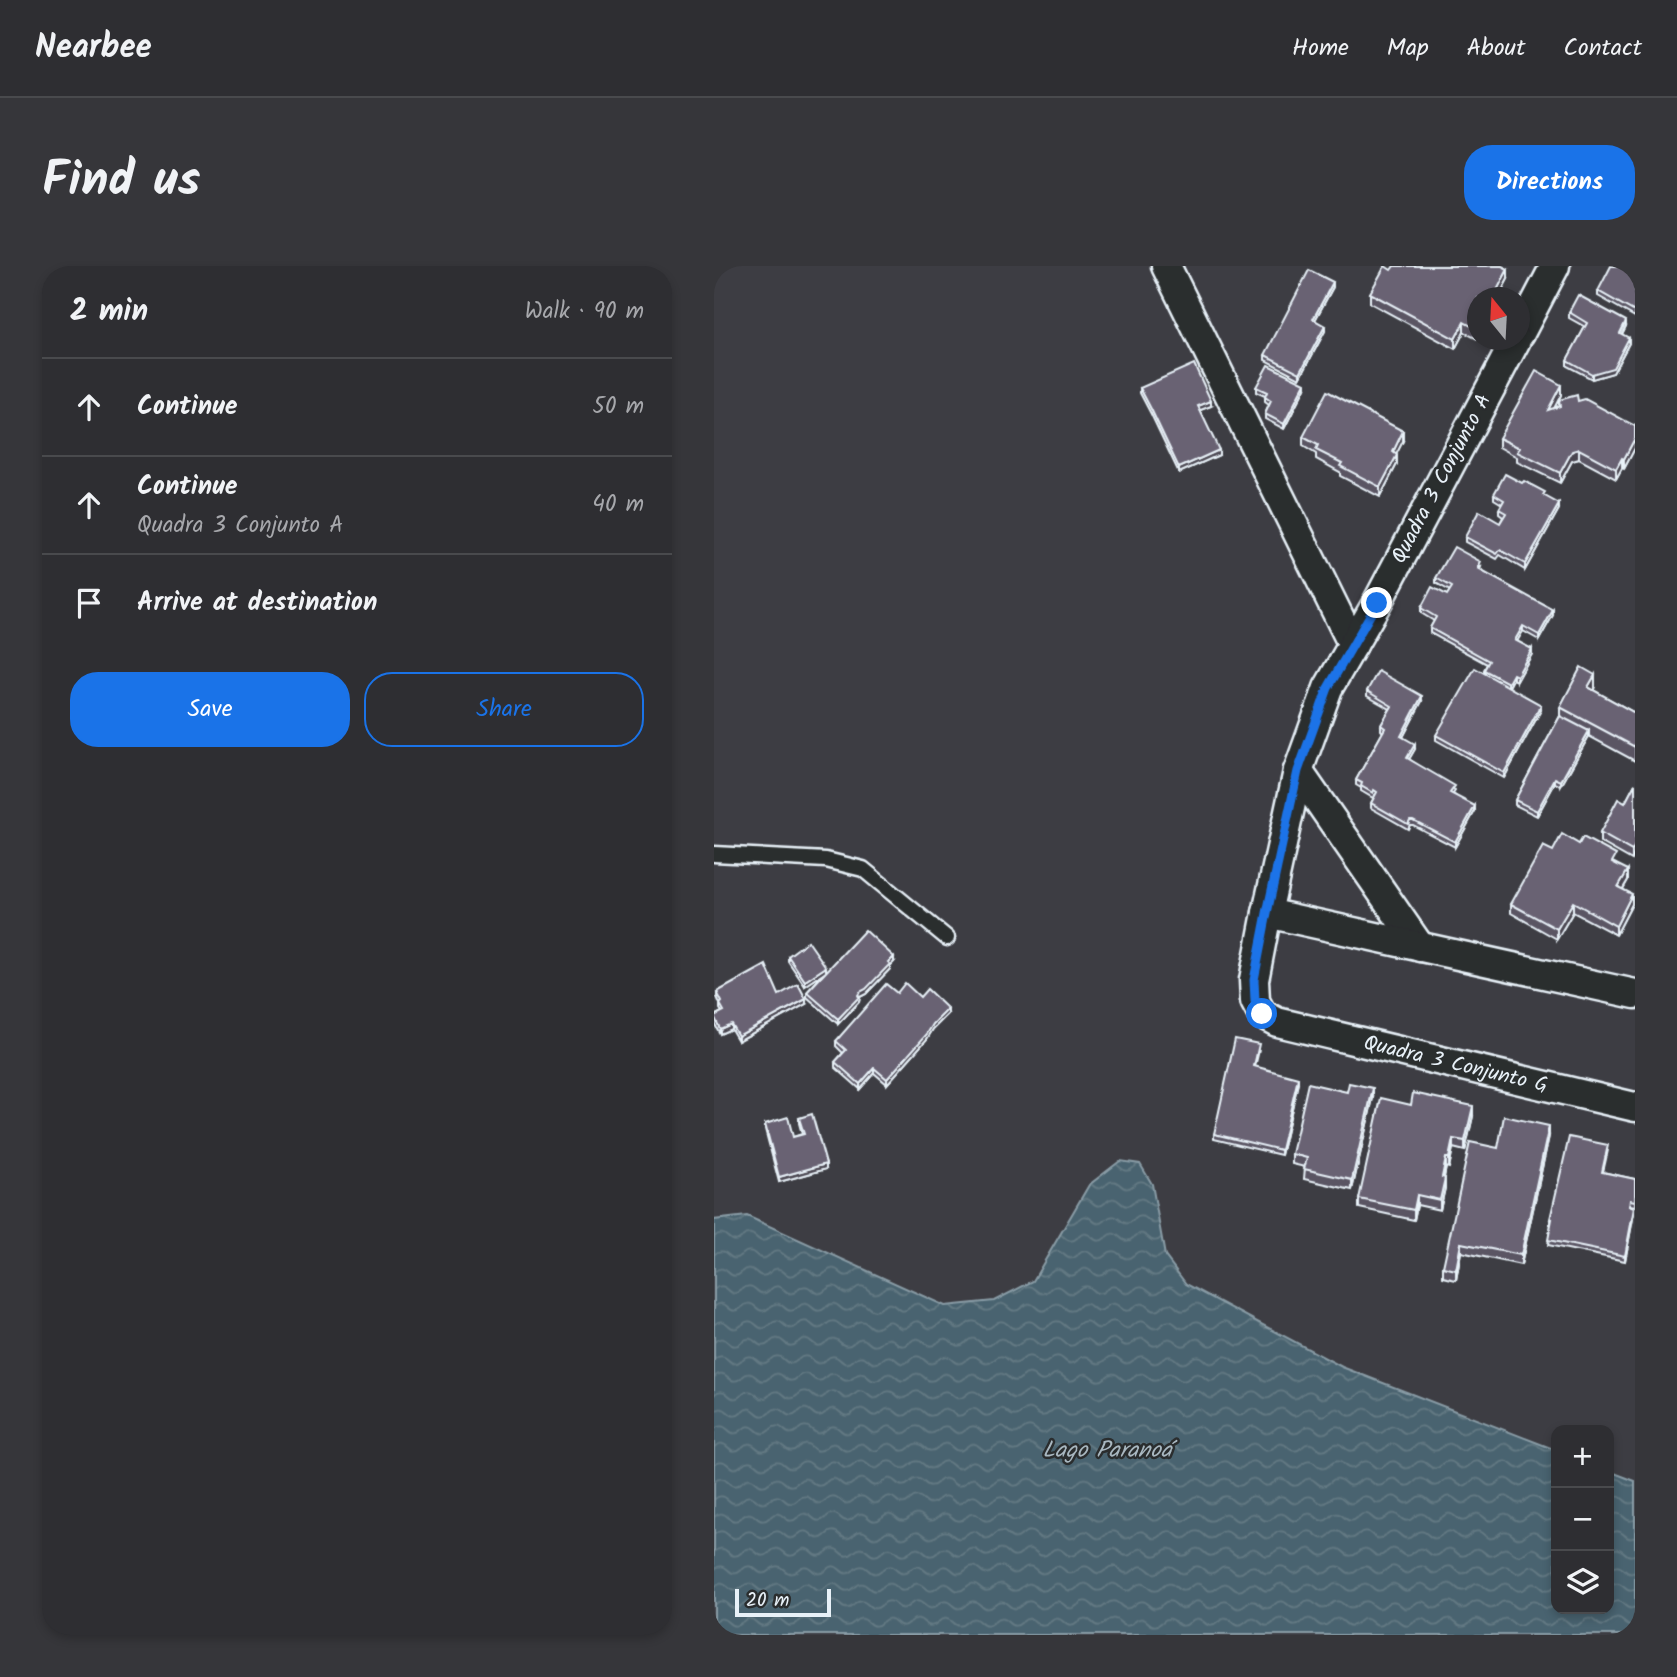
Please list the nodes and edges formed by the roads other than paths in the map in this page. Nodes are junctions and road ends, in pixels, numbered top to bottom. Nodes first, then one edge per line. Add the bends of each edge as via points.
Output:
1 (1167, 266) edge
2 (1555, 266) edge
3 (1530, 314) edge
4 (1511, 350) edge
5 (1353, 645) junction
6 (1298, 771) junction
7 (714, 854) edge
8 (1267, 913) junction
9 (947, 938) dead end
10 (1420, 947) junction
11 (1635, 994) edge
12 (1277, 1022) joint
13 (1635, 1107) edge

1 - 5 street
2 - 3 street
4 - 5 street, Quadra 3 Conjunto A
5 - 6 street, Quadra 3 Conjunto A via 1328,688
6 - 8 street, Quadra 3 Conjunto A
6 - 10 street
7 - 9 lane via 826,860 863,869
8 - 10 street
8 - 12 street, Quadra 3 Conjunto A via 1254,980 1255,1001 1262,1014
10 - 11 street
12 - 13 street, Quadra 3 Conjunto G

